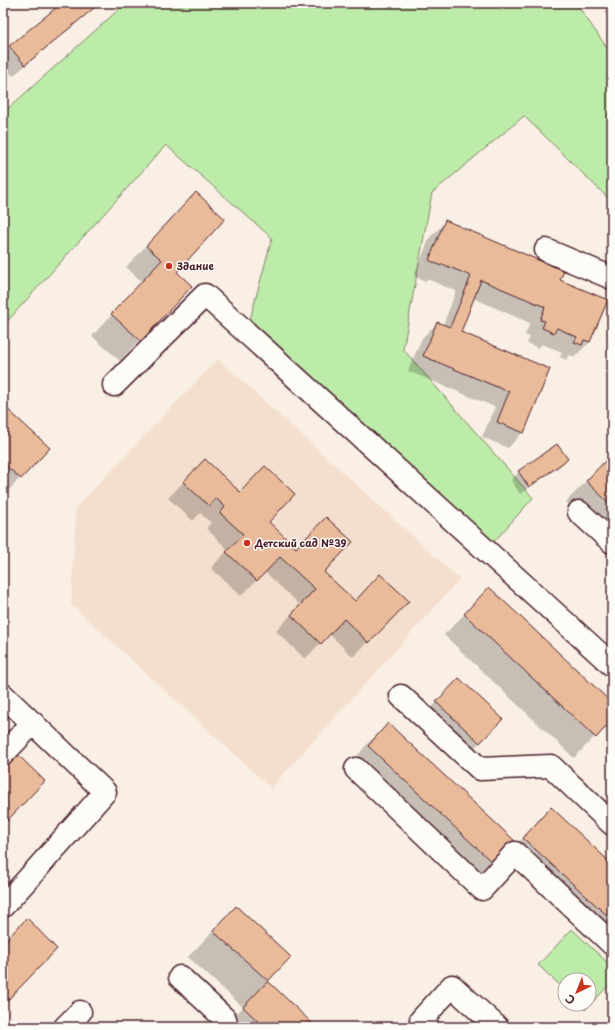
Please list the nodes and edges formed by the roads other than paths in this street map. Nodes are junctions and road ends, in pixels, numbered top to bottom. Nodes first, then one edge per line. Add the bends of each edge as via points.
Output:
1 (546, 250) dead end
2 (612, 278) edge
3 (114, 385) dead end
4 (579, 512) dead end
5 (612, 542) edge
6 (612, 665) edge
7 (3, 695) edge
8 (401, 696) dead end
9 (33, 723) junction
10 (3, 754) edge
11 (356, 769) dead end
12 (612, 824) edge
13 (3, 906) edge
14 (612, 944) edge
15 (180, 977) dead end
16 (227, 1027) edge
17 (428, 1027) edge
18 (497, 1027) edge

1 - 2 lane
3 - 6 lane via 205,296
4 - 5 lane
7 - 9 lane
8 - 12 lane via 480,769 551,766
9 - 10 lane
9 - 13 lane via 105,792
11 - 14 lane via 482,889 515,853
15 - 16 lane via 225,1019
17 - 18 lane via 421,1020 452,986

